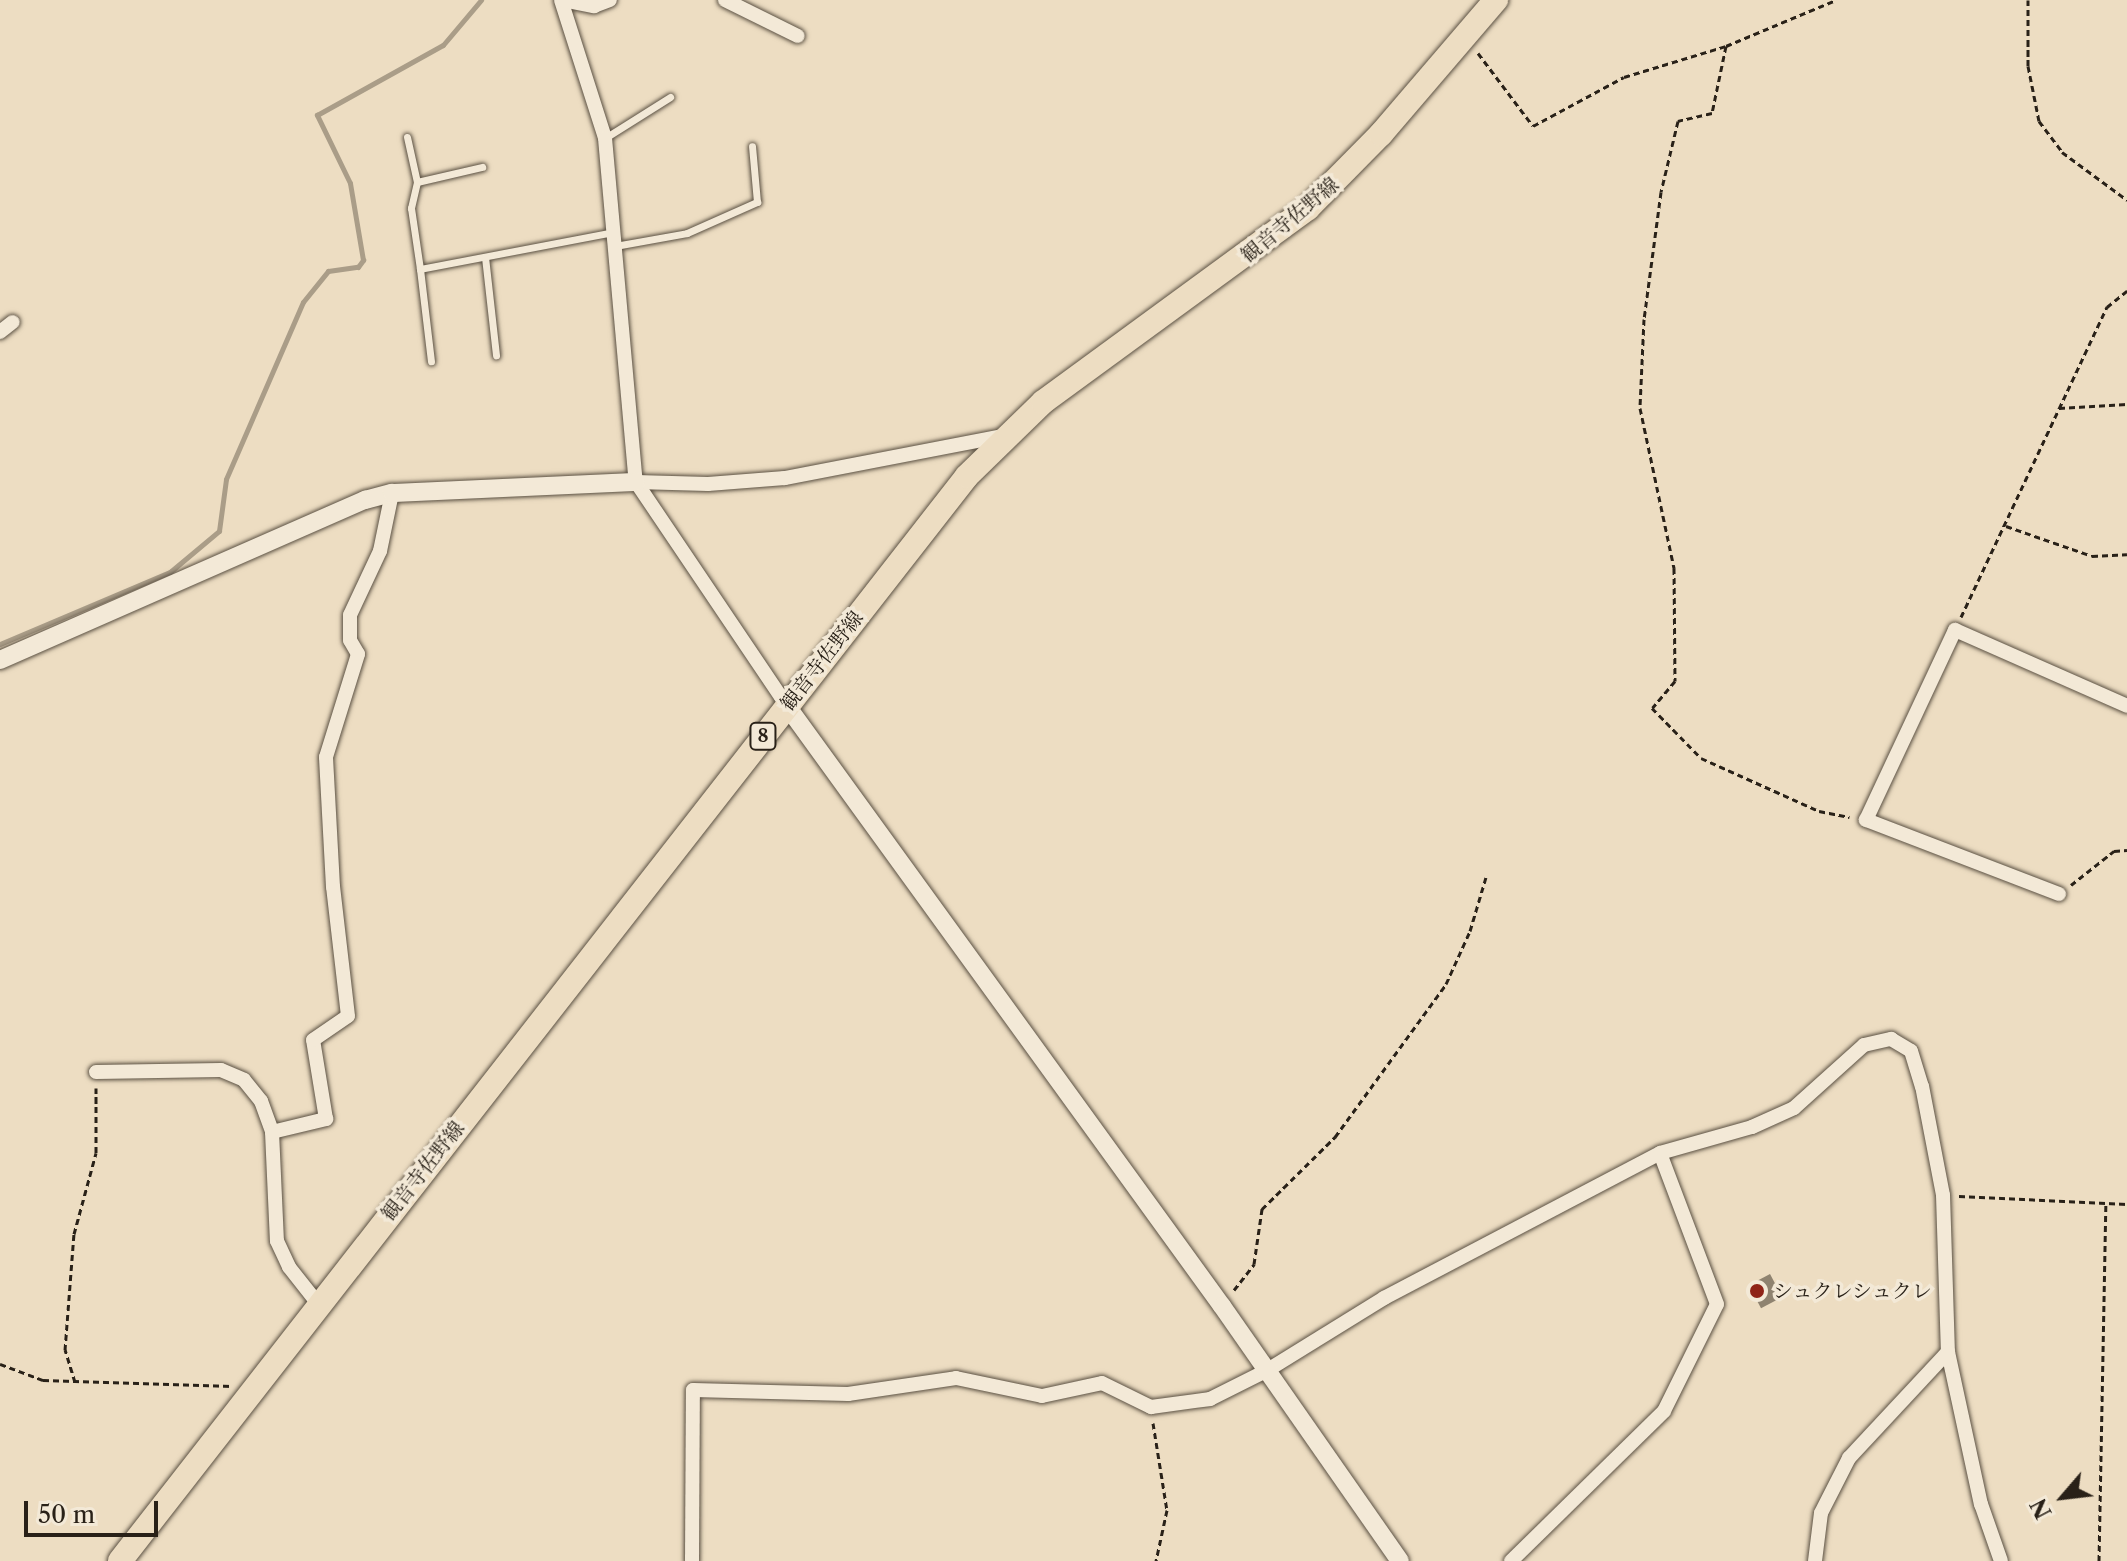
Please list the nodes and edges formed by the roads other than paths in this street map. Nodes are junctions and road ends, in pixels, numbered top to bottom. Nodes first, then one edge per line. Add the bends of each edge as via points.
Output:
1 (562, 0) edge
2 (610, 0) edge
3 (725, 0) edge
4 (1496, 0) edge
5 (798, 36) dead end
6 (670, 97) dead end
7 (407, 137) dead end
8 (605, 138) junction
9 (752, 146) dead end
10 (482, 167) dead end
11 (417, 182) junction
12 (614, 239) junction
13 (485, 257) junction
14 (420, 269) junction
15 (13, 322) dead end
16 (0, 332) edge
17 (496, 355) dead end
18 (431, 361) dead end
19 (1004, 436) junction
20 (636, 482) junction
21 (392, 493) junction
22 (0, 660) edge
23 (787, 706) junction
24 (2127, 706) edge
25 (2059, 894) road end
26 (96, 1072) road end
27 (272, 1132) junction
28 (1660, 1153) junction
29 (319, 1305) junction
30 (1948, 1352) junction
31 (1266, 1371) junction
32 (120, 1561) edge
33 (692, 1561) edge
34 (1400, 1561) edge
35 (1511, 1561) edge
36 (1815, 1561) edge
37 (2001, 1561) edge

1 - 2 street via 594,6
1 - 8 street
3 - 5 street
4 - 19 main road, 観音寺佐野線 / 8 via 1308,208
6 - 8 lane
7 - 11 lane
8 - 12 street
9 - 12 lane via 757,202 687,233
10 - 11 lane
11 - 14 lane via 411,208
12 - 13 lane
12 - 20 street
13 - 14 lane
13 - 17 lane
14 - 18 lane
15 - 16 street
19 - 20 street via 785,478
19 - 23 main road, 観音寺佐野線 / 8
20 - 21 street
20 - 23 street
21 - 22 street
21 - 27 street via 380,551 350,615 350,640 358,654 326,757 333,887 348,1016 313,1040 326,1119
23 - 29 main road, 観音寺佐野線 / 8
23 - 31 street
24 - 25 street via 1955,630 1866,820
26 - 27 street via 221,1070 244,1080 261,1101
27 - 29 street via 277,1241 289,1267
28 - 30 street via 1752,1127 1794,1108 1864,1045 1891,1039 1911,1051 1943,1195
28 - 31 street via 1384,1298
28 - 35 street via 1717,1304 1664,1411
29 - 32 main road, 観音寺佐野線 / 8
30 - 36 street via 1849,1458 1821,1513
30 - 37 street via 1977,1489
31 - 33 street via 1210,1399 1151,1407 1102,1383 1042,1396 956,1378 848,1394 693,1390
31 - 34 street

